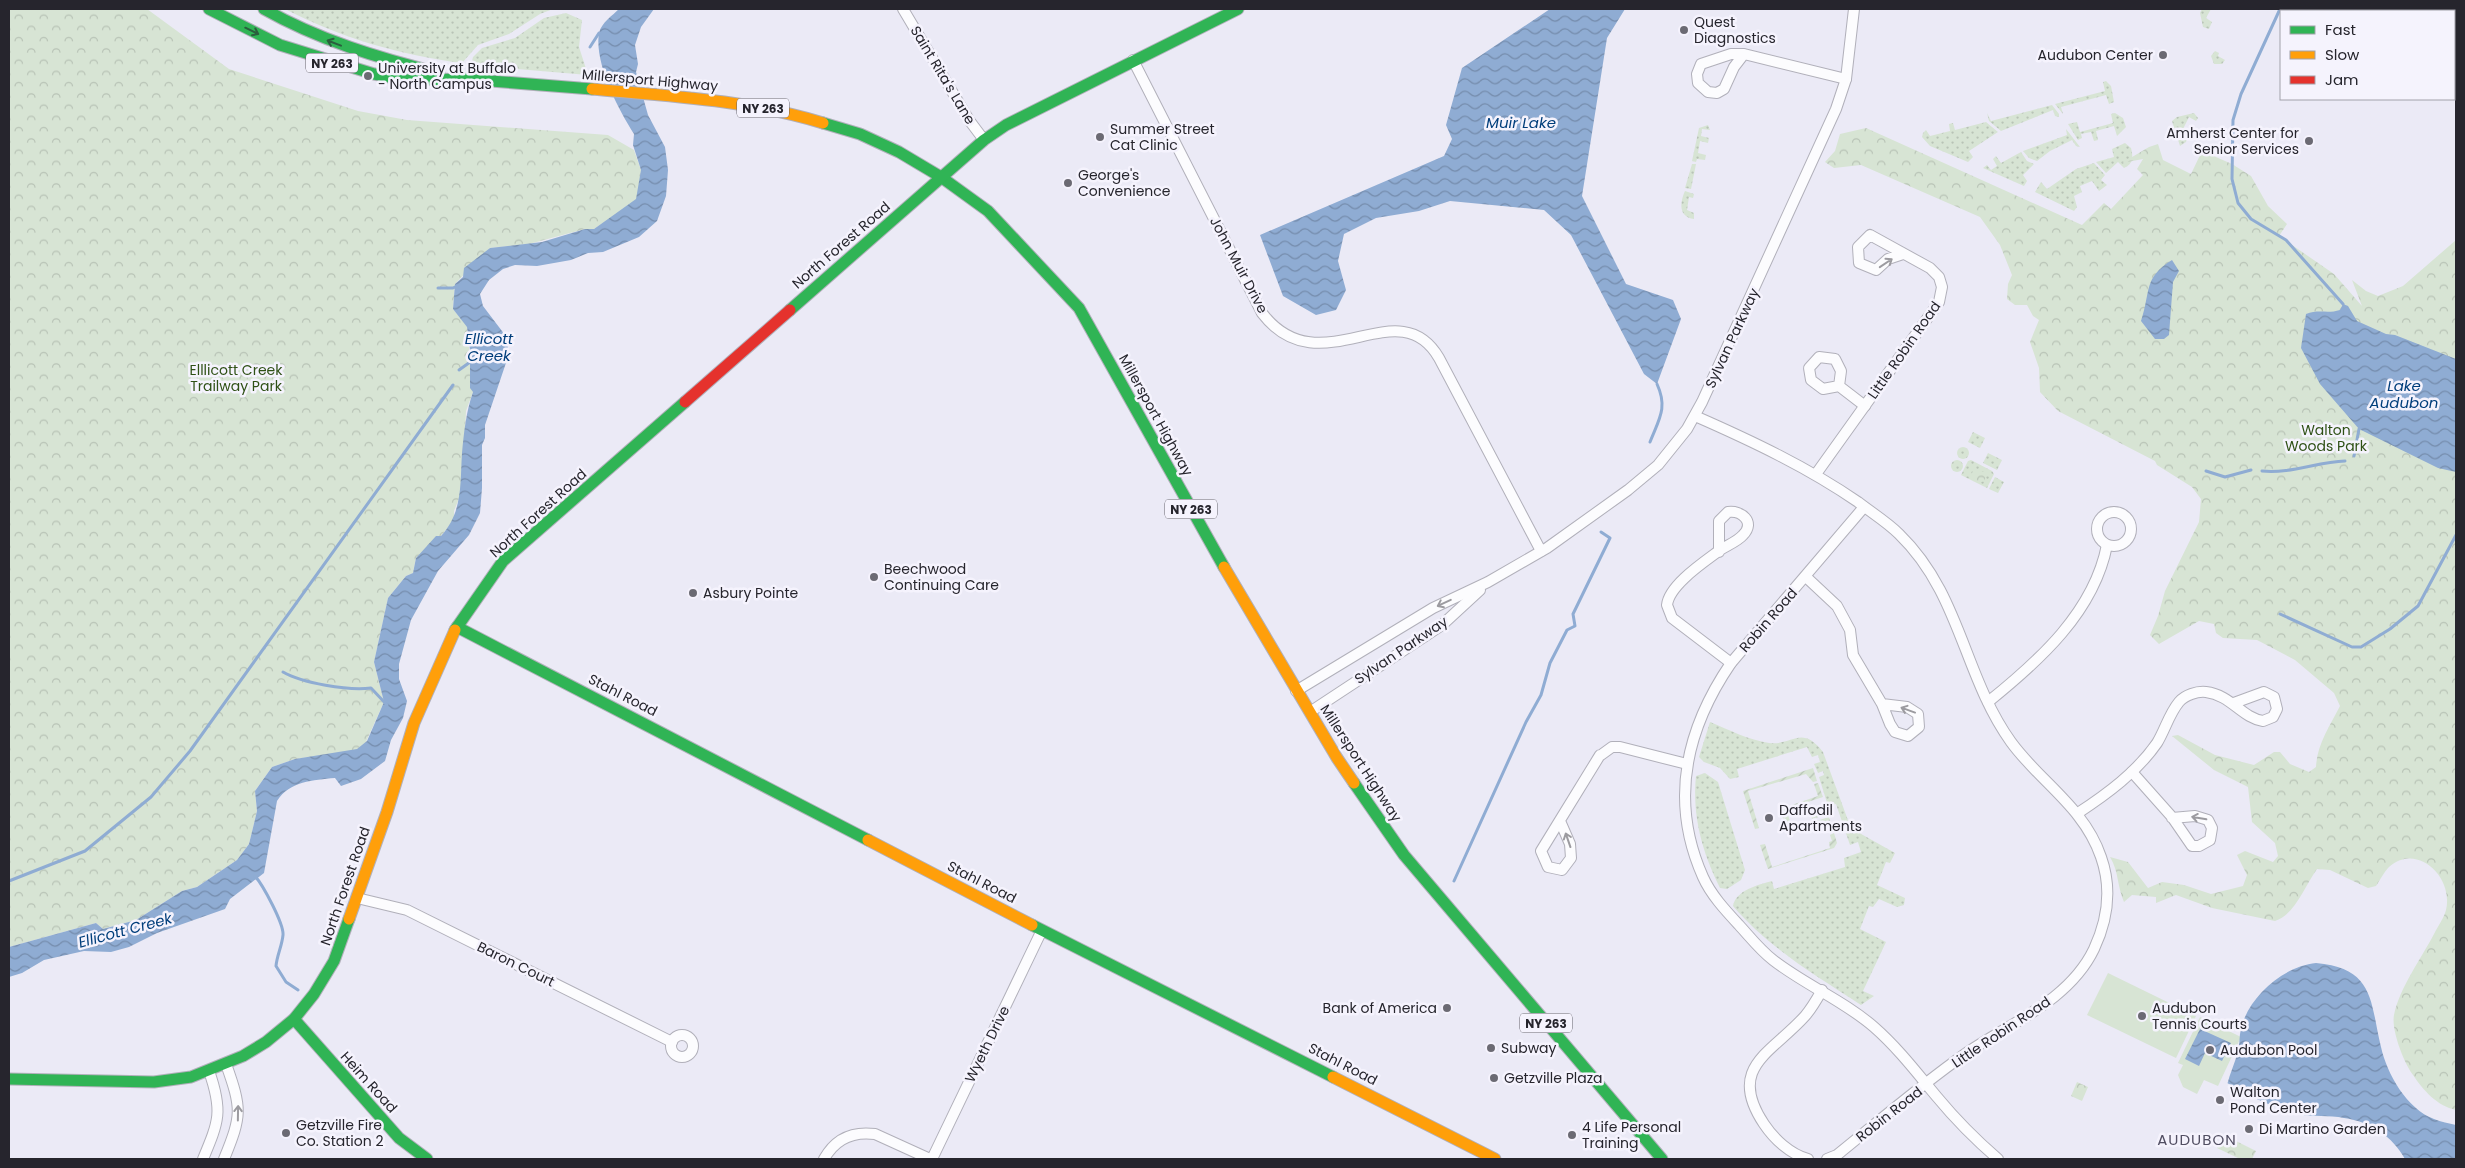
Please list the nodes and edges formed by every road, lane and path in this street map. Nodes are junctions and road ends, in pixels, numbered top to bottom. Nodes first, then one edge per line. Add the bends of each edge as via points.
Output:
1 (209, 9) edge
2 (264, 9) edge
3 (903, 9) edge
4 (1238, 9) edge
5 (1854, 9) edge
6 (1744, 54) junction
7 (1132, 60) junction
8 (465, 79) junction
9 (1846, 79) junction
10 (984, 140) junction
11 (941, 177) junction
12 (1903, 254) dead end
13 (1839, 386) dead end
14 (1865, 406) junction
15 (1695, 416) junction
16 (1816, 474) junction
17 (1864, 507) junction
18 (2107, 545) dead end
19 (1541, 551) junction
20 (1719, 552) dead end
21 (1806, 577) junction
22 (1488, 582) junction
23 (457, 627) junction
24 (1731, 663) junction
25 (1296, 691) junction
26 (1988, 702) junction
27 (2234, 703) dead end
28 (1882, 704) dead end
29 (1310, 712) junction
30 (1687, 764) junction
31 (2132, 772) junction
32 (2078, 813) junction
33 (2172, 818) dead end
34 (1560, 821) dead end
35 (357, 898) junction
36 (1042, 930) junction
37 (1822, 990) junction
38 (294, 1019) junction
39 (672, 1042) dead end
40 (226, 1064) junction
41 (210, 1071) junction
42 (9, 1079) edge
43 (1926, 1084) junction
44 (203, 1159) edge
45 (224, 1159) edge
46 (427, 1159) edge
47 (824, 1159) edge
48 (931, 1159) edge
49 (1495, 1159) edge
50 (1662, 1159) edge
51 (1808, 1159) edge
52 (1827, 1159) edge
53 (1998, 1159) edge

1 -> 8 street, Millersport Highway / NY 263 via 280,45 351,68 406,80
8 -> 2 street, Millersport Highway / NY 263 via 350,50 308,33
3 - 10 street, Saint Rita's Lane
4 - 7 street, North Forest Road
5 - 9 street, Sylvan Parkway
6 - 6 street via 1730,54 1701,64 1698,83 1708,92 1717,93 1724,89
6 - 9 street
7 - 10 street, North Forest Road via 1006,125
7 - 19 street, John Muir Drive via 1270,323 1286,335 1304,342 1332,342 1397,330 1425,339 1439,358
8 - 11 street, Millersport Highway / NY 263 via 734,102 820,121 860,134
9 - 15 street, Sylvan Parkway via 1836,109
10 - 11 street, North Forest Road
11 - 23 street, North Forest Road via 503,561
11 - 25 street, Millersport Highway / NY 263 via 988,212 1079,308
12 - 14 street, Little Robin Road via 1939,276 1942,287 1940,302
13 - 14 street, Little Robin Road
14 - 16 street, Little Robin Road
15 - 16 street, Little Robin Road
15 - 19 street, Sylvan Parkway via 1673,448 1640,481
16 - 17 street, Little Robin Road
17 - 21 street, Robin Road
17 - 26 street, Little Robin Road via 1899,534 1926,564 1950,608
18 - 26 street via 2102,566 2074,616 2038,660
19 - 22 street, Sylvan Parkway
20 - 24 street, Robin Road via 1672,589 1667,605 1672,618
21 - 24 street, Robin Road
21 - 28 street, Robin Road via 1837,606 1850,630 1853,655
22 -> 25 street, Sylvan Parkway via 1433,608
22 - 29 street, Sylvan Parkway via 1442,625
23 - 35 street, North Forest Road via 414,723
23 - 36 street, Stahl Road
24 - 30 street, Robin Road via 1701,715
25 - 29 street, Millersport Highway / NY 263
26 - 32 street, Little Robin Road via 2011,742 2028,763
27 - 31 street via 2208,692 2182,699 2156,744
29 - 50 street, Millersport Highway / NY 263 via 1337,758 1404,855
30 - 34 street via 1620,747 1607,750 1600,755
30 - 37 street, Robin Road via 1685,809 1703,878 1720,904 1756,944 1793,974
31 - 32 street
31 - 33 street
32 - 43 street, Little Robin Road via 2094,840 2107,883 2105,920 2093,952 2072,979 2044,1005 1964,1055
35 - 38 street, North Forest Road via 334,961
35 - 39 street, Baron Court via 407,910
36 - 48 street, Wyeth Drive
36 - 49 street, Stahl Road
37 - 43 street, Robin Road via 1872,1025
37 - 51 street via 1804,1017 1757,1061 1749,1086 1751,1102 1771,1134 1789,1150
38 - 40 street, North Forest Road via 266,1042
38 - 46 street, Heim Road via 399,1138
40 - 41 street, North Forest Road
45 -> 40 street via 239,1117 237,1096
41 - 42 street, North Forest Road via 154,1082
41 - 44 street via 219,1110 217,1125
43 - 52 street, Robin Road via 1837,1155
43 - 53 street, Robin Road via 1960,1124
47 - 48 street via 837,1142 855,1133 865,1133 875,1134

